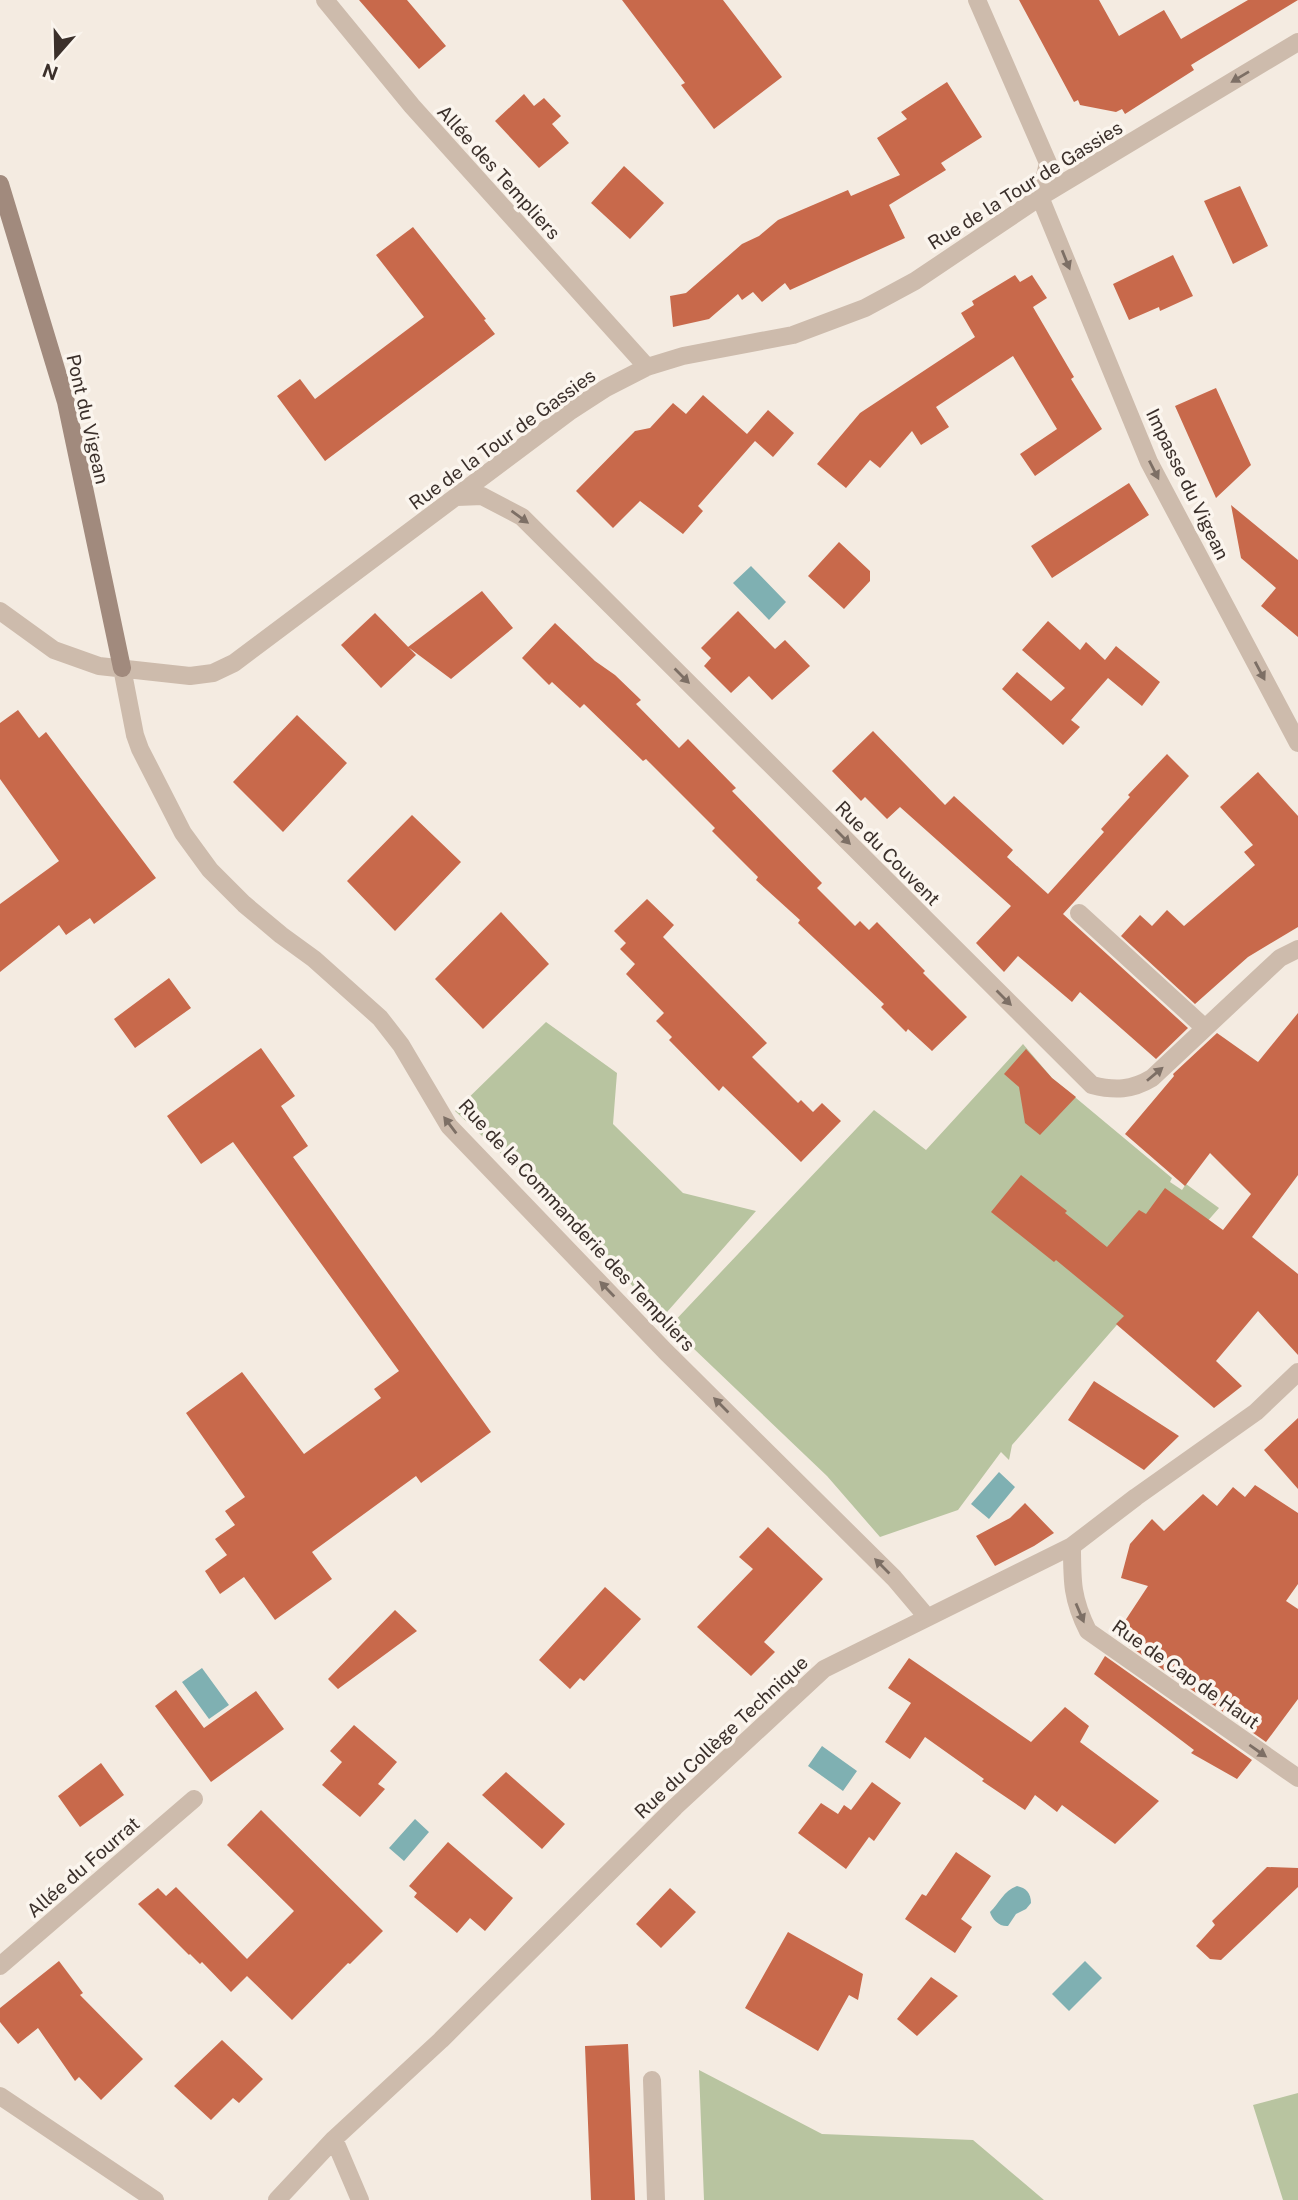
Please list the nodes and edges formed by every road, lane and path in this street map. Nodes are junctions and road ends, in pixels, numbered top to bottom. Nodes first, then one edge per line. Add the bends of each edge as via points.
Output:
1 (325, 0) edge
2 (977, 0) edge
3 (1298, 42) edge
4 (0, 184) edge
5 (1040, 197) junction
6 (646, 368) junction
7 (457, 497) junction
8 (0, 611) edge
9 (122, 668) junction
10 (1298, 743) edge
11 (1079, 913) dead end
12 (1298, 949) edge
13 (1205, 1028) junction
14 (1298, 1372) edge
15 (1072, 1546) junction
16 (927, 1617) junction
17 (1298, 1778) edge
18 (194, 1799) dead end
19 (0, 1966) edge
20 (652, 2080) dead end
21 (0, 2096) edge
22 (334, 2139) junction
23 (155, 2200) edge
24 (277, 2200) edge
25 (360, 2200) edge
26 (656, 2200) edge

1 - 6 street, Allée des Templiers via 412,106
2 - 5 street via 1048,163
3 -> 5 street, Rue de la Tour de Gassies
4 - 9 street, Pont du Vigean via 66,402
5 - 6 street, Rue de la Tour de Gassies via 915,281 865,308 793,335 683,356
5 -> 10 street, Impasse du Vigean via 1149,463
6 - 7 street, Rue de la Tour de Gassies via 569,412
7 - 9 street, Rue de la Tour de Gassies via 234,663 213,673 190,676
7 -> 13 street, Rue du Couvent via 482,496 522,517 1092,1085 1109,1089 1139,1086
8 - 9 street, Rue de la Tour de Gassies via 54,650 99,666
16 -> 9 street, Rue de la Commanderie des Templiers via 894,1578 665,1351 449,1126 380,1018 210,870 183,833 137,742
11 - 13 street
12 - 13 street, Rue du Couvent via 1280,958
14 - 15 street, Rue du Collège Technique via 1256,1412
15 - 16 street, Rue du Collège Technique
15 -> 17 street, Rue de Cap de Haut via 1076,1607 1088,1632
16 - 22 street, Rue du Collège Technique via 824,1670 675,1807 441,2040
18 - 19 street, Allée du Fourrat
20 - 26 street
21 - 23 street
22 - 24 street, Rue du Collège Technique
22 - 25 street

